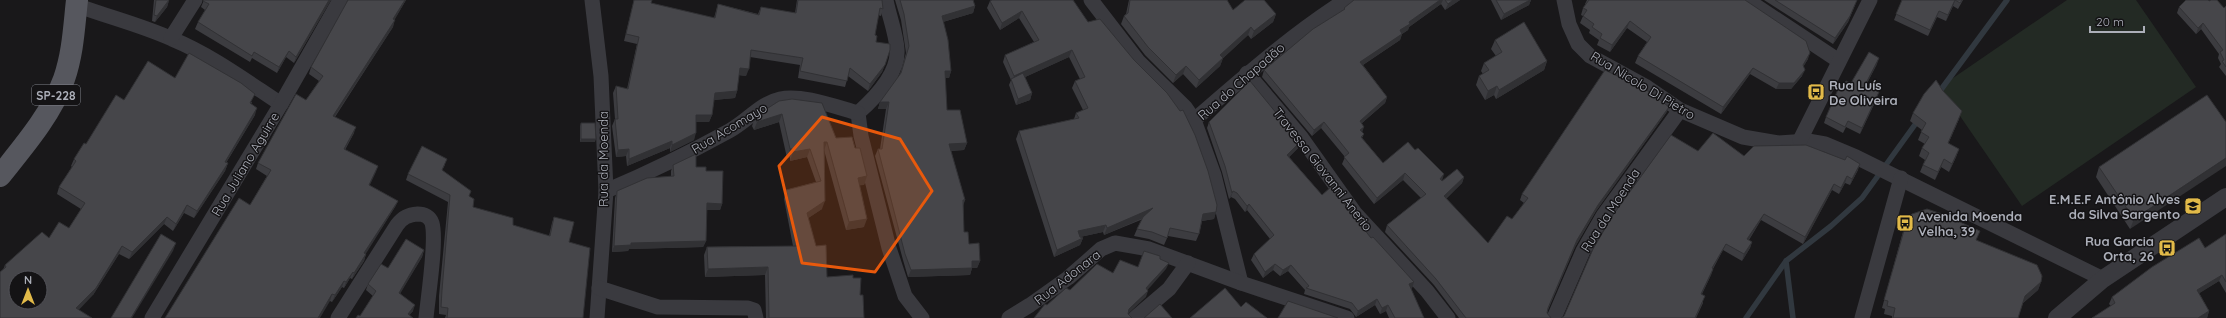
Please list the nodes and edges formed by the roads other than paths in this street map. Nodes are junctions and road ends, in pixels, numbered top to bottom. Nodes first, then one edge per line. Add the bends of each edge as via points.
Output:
1 (195, 0) edge
2 (340, 0) edge
3 (592, 0) edge
4 (886, 0) edge
5 (1091, 0) edge
6 (1346, 0) edge
7 (1564, 0) edge
8 (1747, 0) edge
9 (1870, 0) edge
10 (77, 3) edge
11 (171, 38) junction
12 (1839, 61) junction
13 (1247, 72) junction
14 (282, 104) junction
15 (1680, 110) junction
16 (858, 113) junction
17 (1194, 120) junction
18 (1800, 140) junction
19 (0, 176) edge
20 (1901, 178) junction
21 (606, 191) junction
22 (2226, 197) edge
23 (1188, 263) junction
24 (2103, 279) junction
25 (1241, 283) junction
26 (599, 288) junction
27 (152, 318) edge
28 (338, 318) edge
29 (426, 318) edge
30 (597, 318) edge
31 (756, 318) edge
32 (922, 318) edge
33 (1009, 318) edge
34 (1135, 318) edge
35 (1347, 318) edge
36 (1448, 318) edge
37 (1554, 318) edge
38 (1862, 318) edge
39 (2058, 318) edge

1 - 11 street
2 - 14 street
3 - 21 street, Rua da Moenda via 602,76
4 - 16 street via 897,49 895,68 873,100
5 - 17 street via 1138,61 1185,107
6 - 13 street, Rua do Chapadão via 1309,24
7 - 15 street, Rua Nicolo Di Pietro via 1578,44 1590,56 1645,86
8 - 12 street
9 - 12 street
10 - 11 street, Rua Juliano Aguirre
10 - 19 main road, SP-228 via 72,47 64,79 48,109
11 - 14 street, Rua Juliano Aguirre via 233,72
12 - 18 street
13 - 17 street, Rua do Chapadão
13 - 36 street, Travessa Giovanni Anerio via 1301,137 1355,213 1427,291
14 - 27 street, Rua Juliano Aguirre
15 - 18 street, Rua Nicolo Di Pietro via 1743,137 1778,143
15 - 37 street, Rua da Moenda via 1603,216 1583,252
16 - 21 street, Rua Acomayo via 799,98 780,99 712,140
16 - 32 street via 861,136 889,248 905,296
17 - 25 street, Rua do Chapadão via 1214,175
18 - 20 street, Rua Nicolo Di Pietro via 1825,144
20 - 24 street, Rua Nicolo Di Pietro
20 - 38 street
21 - 26 street, Rua da Moenda
22 - 24 street
23 - 25 street, Rua Adonara
23 - 33 street, Rua Adonara via 1149,249 1115,243 1101,249 1068,278
23 - 34 street via 1169,289
24 - 39 street
25 - 35 street
26 - 30 street, Rua da Moenda
26 - 31 street via 658,307 748,308 754,310
28 - 29 street via 397,225 406,216 421,214 427,216 432,223 433,236

